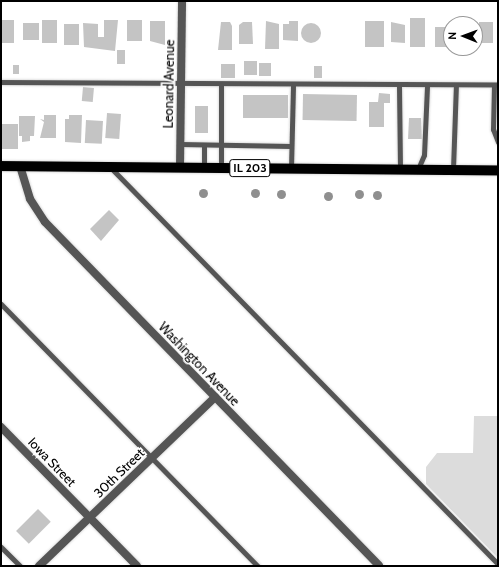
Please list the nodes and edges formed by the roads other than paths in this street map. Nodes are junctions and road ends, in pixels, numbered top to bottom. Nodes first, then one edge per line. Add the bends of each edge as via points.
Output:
1 (182, 1) edge
2 (1, 82) edge
3 (181, 84) junction
4 (221, 85) junction
5 (456, 85) junction
6 (496, 85) edge
7 (293, 86) junction
8 (399, 86) junction
9 (427, 86) junction
10 (498, 142) edge
11 (180, 144) junction
12 (204, 144) junction
13 (221, 145) junction
14 (291, 146) junction
15 (1, 166) edge
16 (20, 166) junction
17 (110, 167) junction
18 (180, 168) junction
19 (204, 168) junction
20 (221, 168) junction
21 (291, 168) junction
22 (418, 169) junction
23 (452, 169) junction
24 (400, 170) junction
25 (498, 170) edge
26 (1, 304) edge
27 (215, 397) junction
28 (1, 427) edge
29 (151, 458) junction
30 (89, 517) junction
31 (1, 547) edge
32 (498, 564) edge
33 (20, 566) edge
34 (39, 566) edge
35 (137, 566) edge
36 (258, 566) edge
37 (380, 566) edge

1 - 3 street, Leonard Avenue
2 - 3 lane
3 - 4 lane
3 - 11 street, Leonard Avenue
4 - 7 lane
4 - 13 lane
5 - 6 lane
5 - 9 lane
5 - 23 lane
6 - 10 lane via 493,129
7 - 8 lane
7 - 14 lane
8 - 9 lane
8 - 24 lane
9 - 22 lane via 424,155
11 - 12 lane
11 - 18 street, Leonard Avenue
12 - 13 lane
12 - 19 lane
13 - 14 lane
13 - 20 lane
14 - 21 lane
15 - 16 main road, IL 203
16 - 17 main road, IL 203
16 - 27 street, Washington Avenue via 30,199 45,222
17 - 18 main road, IL 203
17 - 32 lane
18 - 19 main road, IL 203
19 - 20 main road, IL 203
20 - 21 main road, IL 203
21 - 24 main road, IL 203
22 - 23 main road, IL 203
22 - 24 main road, IL 203
23 - 25 main road, IL 203
26 - 29 lane
27 - 29 street, 30th Street
27 - 37 street, Washington Avenue
28 - 30 street, Iowa Street
29 - 30 street, 30th Street
29 - 36 lane
30 - 34 street, 30th Street
30 - 35 street, Iowa Street
31 - 33 lane

